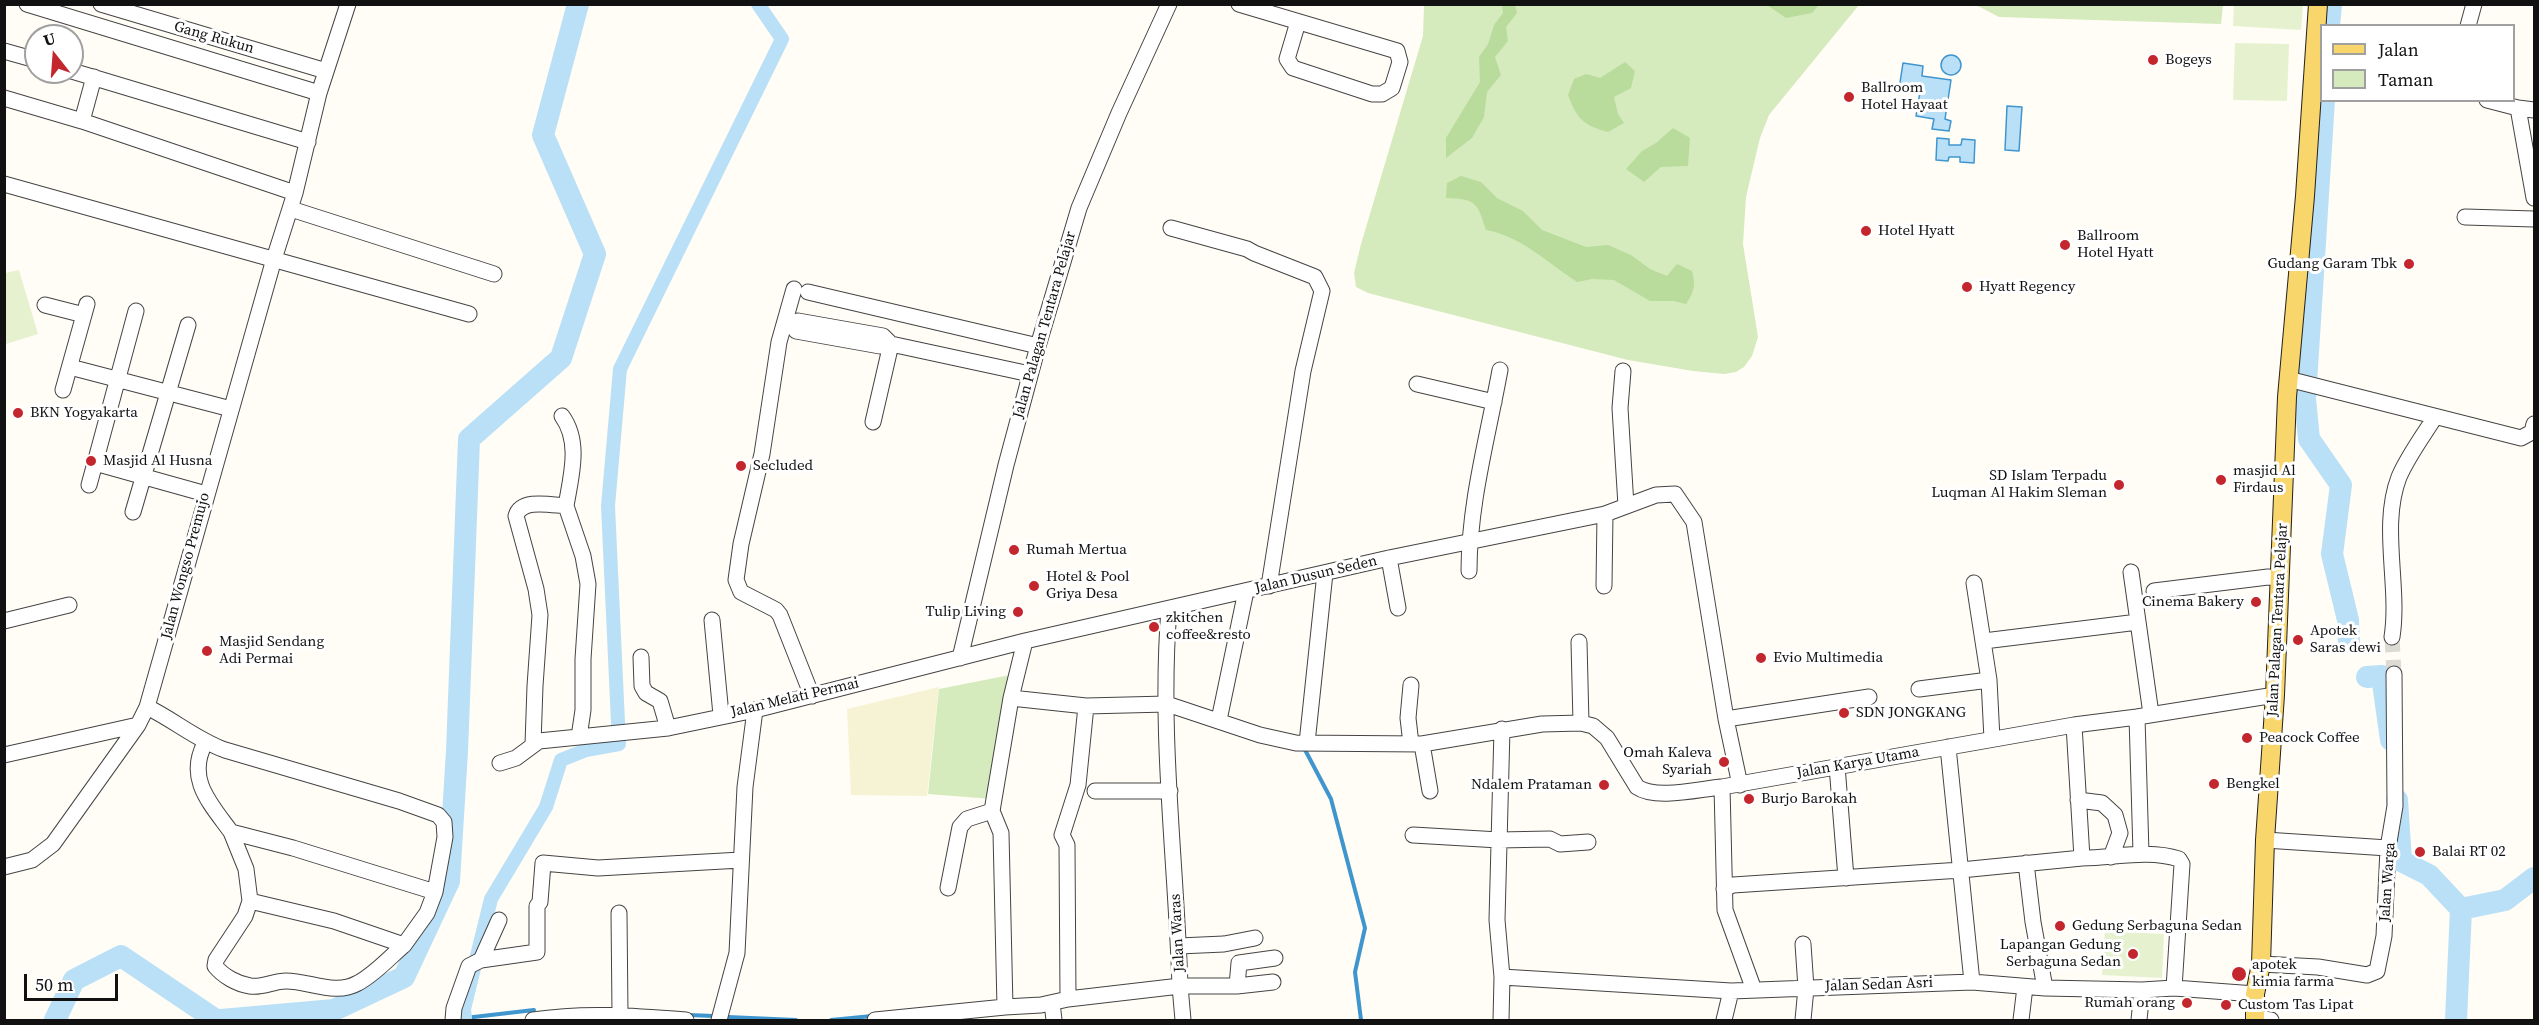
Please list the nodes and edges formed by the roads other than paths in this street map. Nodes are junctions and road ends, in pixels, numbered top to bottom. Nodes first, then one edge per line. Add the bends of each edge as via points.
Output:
1 (27, 4) edge
2 (101, 4) edge
3 (348, 4) edge
4 (1169, 4) edge
5 (1239, 4) edge
6 (2318, 4) edge
7 (2474, 4) edge
8 (1298, 22) junction
9 (2469, 24) edge
10 (4, 51) edge
11 (24, 57) edge
12 (326, 71) junction
13 (84, 74) edge
14 (94, 77) junction
15 (319, 93) junction
16 (4, 98) edge
17 (2495, 102) edge
18 (2518, 108) junction
19 (2535, 110) edge
20 (82, 121) junction
21 (309, 142) junction
22 (4, 184) edge
23 (295, 194) junction
24 (2535, 198) edge
25 (291, 209) junction
26 (2465, 218) dead end
27 (2535, 219) edge
28 (1171, 228) dead end
29 (274, 259) junction
30 (494, 274) dead end
31 (45, 304) dead end
32 (136, 311) dead end
33 (469, 314) dead end
34 (188, 325) dead end
35 (891, 344) junction
36 (1038, 346) junction
37 (70, 367) junction
38 (1500, 370) dead end
39 (1623, 371) dead end
40 (1030, 374) junction
41 (119, 379) junction
42 (2294, 381) junction
43 (1417, 384) dead end
44 (63, 390) dead end
45 (167, 391) junction
46 (1494, 402) junction
47 (231, 409) junction
48 (562, 416) dead end
49 (2435, 417) junction
50 (873, 422) dead end
51 (2535, 424) edge
52 (95, 463) junction
53 (144, 476) junction
54 (89, 485) dead end
55 (206, 494) junction
56 (566, 506) junction
57 (1626, 506) junction
58 (133, 512) dead end
59 (1605, 514) junction
60 (1469, 544) junction
61 (1389, 558) junction
62 (1469, 571) dead end
63 (2131, 572) dead end
64 (1325, 573) junction
65 (2280, 578) junction
66 (1974, 583) dead end
67 (1269, 586) junction
68 (1604, 586) dead end
69 (1246, 591) junction
70 (2154, 591) dead end
71 (69, 605) dead end
72 (1398, 608) dead end
73 (1169, 609) junction
74 (712, 620) dead end
75 (4, 621) edge
76 (2138, 622) junction
77 (2392, 637) tunnel mouth
78 (1025, 641) junction
79 (1984, 641) junction
80 (1579, 642) dead end
81 (641, 657) dead end
82 (960, 658) junction
83 (2394, 674) tunnel mouth
84 (1989, 680) junction
85 (1410, 685) dead end
86 (1919, 689) dead end
87 (2275, 695) junction
88 (812, 696) junction
89 (1869, 697) dead end
90 (1011, 698) junction
91 (1167, 704) junction
92 (147, 706) junction
93 (1086, 706) junction
94 (755, 710) junction
95 (721, 715) junction
96 (2144, 716) junction
97 (1726, 719) junction
98 (1219, 720) junction
99 (1581, 723) junction
100 (138, 725) junction
101 (2074, 725) junction
102 (668, 728) junction
103 (1502, 729) junction
104 (579, 736) junction
105 (1992, 739) junction
106 (205, 742) junction
107 (1302, 743) junction
108 (533, 744) junction
109 (1417, 744) junction
110 (1948, 747) junction
111 (4, 755) edge
112 (500, 763) dead end
113 (1837, 766) junction
114 (1740, 785) junction
115 (1722, 787) junction
116 (1170, 790) junction
117 (1095, 791) dead end
118 (1430, 791) dead end
119 (2078, 800) junction
120 (2139, 809) junction
121 (992, 811) junction
122 (2117, 823) junction
123 (231, 832) junction
124 (1413, 835) dead end
125 (1499, 840) junction
126 (2265, 840) junction
127 (1588, 842) dead end
128 (2388, 848) junction
129 (2141, 853) junction
130 (2111, 856) junction
131 (2082, 858) junction
132 (741, 860) junction
133 (2026, 863) junction
134 (4, 867) edge
135 (1961, 870) junction
136 (1846, 878) junction
137 (948, 888) dead end
138 (1724, 889) junction
139 (435, 892) junction
140 (250, 901) junction
141 (619, 913) dead end
142 (499, 920) dead end
143 (1256, 938) dead end
144 (1803, 944) dead end
145 (404, 945) junction
146 (1179, 946) junction
147 (1275, 958) dead end
148 (475, 963) junction
149 (2260, 964) junction
150 (1502, 977) junction
151 (1273, 982) dead end
152 (1972, 982) junction
153 (1180, 986) junction
154 (1237, 986) junction
155 (2025, 987) junction
156 (1806, 988) junction
157 (2045, 988) junction
158 (2174, 988) junction
159 (1754, 990) junction
160 (2142, 990) junction
161 (1731, 991) junction
162 (2255, 994) junction
163 (1068, 999) junction
164 (1052, 1003) junction
165 (1005, 1007) junction
166 (620, 1014) junction
167 (453, 1020) edge
168 (533, 1020) edge
169 (686, 1020) edge
170 (719, 1020) edge
171 (875, 1020) edge
172 (1054, 1020) edge
173 (1183, 1020) edge
174 (1501, 1020) edge
175 (1724, 1020) edge
176 (1803, 1020) edge
177 (2020, 1020) edge
178 (2139, 1020) edge
179 (2260, 1020) edge

1 - 15 street
2 - 12 street, Gang Rukun
3 - 12 street, Jalan Wongso Premujo
4 - 36 street, Jalan Palagan Tentara Pelajar via 1079,208
5 - 8 street
6 - 42 main road, Jalan Palagan Tentara Pelajar
7 - 9 street
8 - 8 street via 1397,51 1400,62 1392,88 1372,94 1293,68 1287,58
10 - 11 street
12 - 15 street, Jalan Wongso Premujo
13 - 14 street
14 - 20 street
14 - 21 street
15 - 21 street, Jalan Wongso Premujo
16 - 20 street
17 - 18 street
18 - 19 street
18 - 24 street
20 - 23 street
21 - 23 street, Jalan Wongso Premujo
22 - 29 street
23 - 25 street, Jalan Wongso Premujo
25 - 29 street, Jalan Wongso Premujo
25 - 30 street
26 - 27 street
28 - 67 street via 1247,249 1315,277 1322,291 1303,371
29 - 33 street
29 - 47 street, Jalan Wongso Premujo
31 - 37 street via 85,309
32 - 41 street
34 - 45 street
35 - 35 street via 883,336 798,321 796,331 880,346
35 - 40 street
35 - 50 street
36 - 40 street, Jalan Palagan Tentara Pelajar
36 - 88 street via 801,291 779,342 762,454 736,580 741,592 780,615
37 - 41 street
37 - 44 street
38 - 46 street
39 - 57 street via 1620,408
40 - 82 street, Jalan Palagan Tentara Pelajar
41 - 45 street
41 - 52 street
42 - 49 street
42 - 65 main road, Jalan Palagan Tentara Pelajar
43 - 46 street
45 - 47 street
45 - 53 street
46 - 60 street
47 - 55 street, Jalan Wongso Premujo
48 - 56 street via 573,442
49 - 51 street via 2521,438 2532,432
49 - 77 street via 2400,476 2394,496 2390,555 2396,614
52 - 53 street
52 - 54 street
53 - 55 street
53 - 58 street
55 - 92 street, Jalan Wongso Premujo
56 - 104 street via 588,584
56 - 108 street via 526,505 516,516 540,615
57 - 59 street, Jalan Dusun Seden
57 - 97 street, Jalan Dusun Seden via 1673,493 1694,522
59 - 60 street, Jalan Dusun Seden
59 - 68 street
60 - 61 street, Jalan Dusun Seden
60 - 62 street
61 - 64 street, Jalan Dusun Seden
61 - 72 street
63 - 76 street
64 - 67 street, Jalan Dusun Seden
64 - 107 street
65 - 70 street
65 - 87 main road, Jalan Palagan Tentara Pelajar
66 - 79 street
67 - 69 street, Jalan Dusun Seden
69 - 73 street, Jalan Dusun Seden
69 - 98 street
71 - 75 street
73 - 78 street, Jalan Dusun Seden
73 - 91 street, Jalan Waras
74 - 95 street
76 - 79 street
76 - 96 street
78 - 82 street, Jalan Dusun Seden
78 - 90 street
79 - 84 street
80 - 99 street
81 - 102 street via 642,686 662,705
82 - 88 street, Jalan Melati Permai
83 - 128 street, Jalan Warga via 2395,806
84 - 86 street
84 - 105 street
85 - 109 street via 1408,718
87 - 96 street, Jalan Karya Utama
87 - 126 main road, Jalan Palagan Tentara Pelajar
88 - 94 street, Jalan Melati Permai
89 - 97 street
90 - 93 street
90 - 121 street
91 - 93 street
91 - 98 street
91 - 116 street, Jalan Waras
92 - 100 street, Jalan Wongso Premujo
92 - 106 street
93 - 163 street via 1078,785 1062,835 1067,845
94 - 95 street, Jalan Melati Permai
94 - 132 street
95 - 102 street, Jalan Melati Permai
96 - 101 street, Jalan Karya Utama
96 - 120 street
97 - 114 street
98 - 107 street via 1260,735
99 - 103 street
99 - 115 street, Jalan Karya Utama via 1593,726 1607,738 1644,792
100 - 111 street
100 - 134 street, Jalan Wongso Premujo via 53,844 39,856
101 - 105 street, Jalan Karya Utama
101 - 119 street
102 - 104 street, Jalan Melati Permai
103 - 109 street
103 - 125 street
104 - 108 street
105 - 110 street, Jalan Karya Utama
106 - 123 street via 197,759 202,789
106 - 139 street via 438,815 444,822 445,837
107 - 109 street
108 - 112 street via 521,755
109 - 118 street
110 - 113 street, Jalan Karya Utama
110 - 135 street
113 - 114 street, Jalan Karya Utama
113 - 136 street
114 - 115 street, Jalan Karya Utama
115 - 138 street
116 - 117 street
116 - 146 street, Jalan Waras
119 - 122 street via 2102,803 2115,815
119 - 131 street
120 - 122 street
120 - 129 street
121 - 137 street via 967,819 960,827
121 - 165 street via 1001,833
122 - 130 street via 2120,834
123 - 139 street
123 - 140 street via 246,869
124 - 125 street
125 - 127 street
125 - 150 street via 1497,920
126 - 128 street
126 - 149 main road, Jalan Palagan Tentara Pelajar
128 - 149 street, Jalan Warga via 2384,936 2374,974
129 - 130 street
129 - 158 street via 2179,858 2182,864
130 - 131 street
131 - 133 street
132 - 148 street via 597,868 543,864 537,906 537,952
132 - 170 street via 737,952
133 - 135 street
133 - 157 street
135 - 136 street
135 - 152 street
136 - 138 street via 1733,885
138 - 159 street via 1725,910
139 - 145 street via 427,913
140 - 145 street via 334,921
140 - 145 street via 215,966 220,973 251,987 288,981 345,988 358,983
141 - 166 street
142 - 148 street
143 - 146 street
144 - 156 street
146 - 153 street, Jalan Waras
147 - 154 street via 1239,963
148 - 167 street via 454,1008
149 - 162 main road, Jalan Palagan Tentara Pelajar
150 - 161 street, Jalan Sedan Asri
150 - 174 street
151 - 154 street
152 - 155 street, Jalan Sedan Asri
152 - 156 street, Jalan Sedan Asri
153 - 154 street
153 - 163 street, Jalan Waras
153 - 173 street
155 - 157 street, Jalan Sedan Asri
155 - 177 street
156 - 159 street, Jalan Sedan Asri
156 - 176 street
157 - 160 street, Jalan Sedan Asri
158 - 160 street, Jalan Sedan Asri
158 - 162 street, Jalan Sedan Asri
159 - 161 street, Jalan Sedan Asri
160 - 178 street
161 - 175 street
162 - 179 main road, Jalan Palagan Tentara Pelajar
163 - 164 street, Jalan Waras
164 - 165 street, Jalan Waras
164 - 172 street
165 - 171 street, Jalan Waras
166 - 168 street
166 - 169 street

